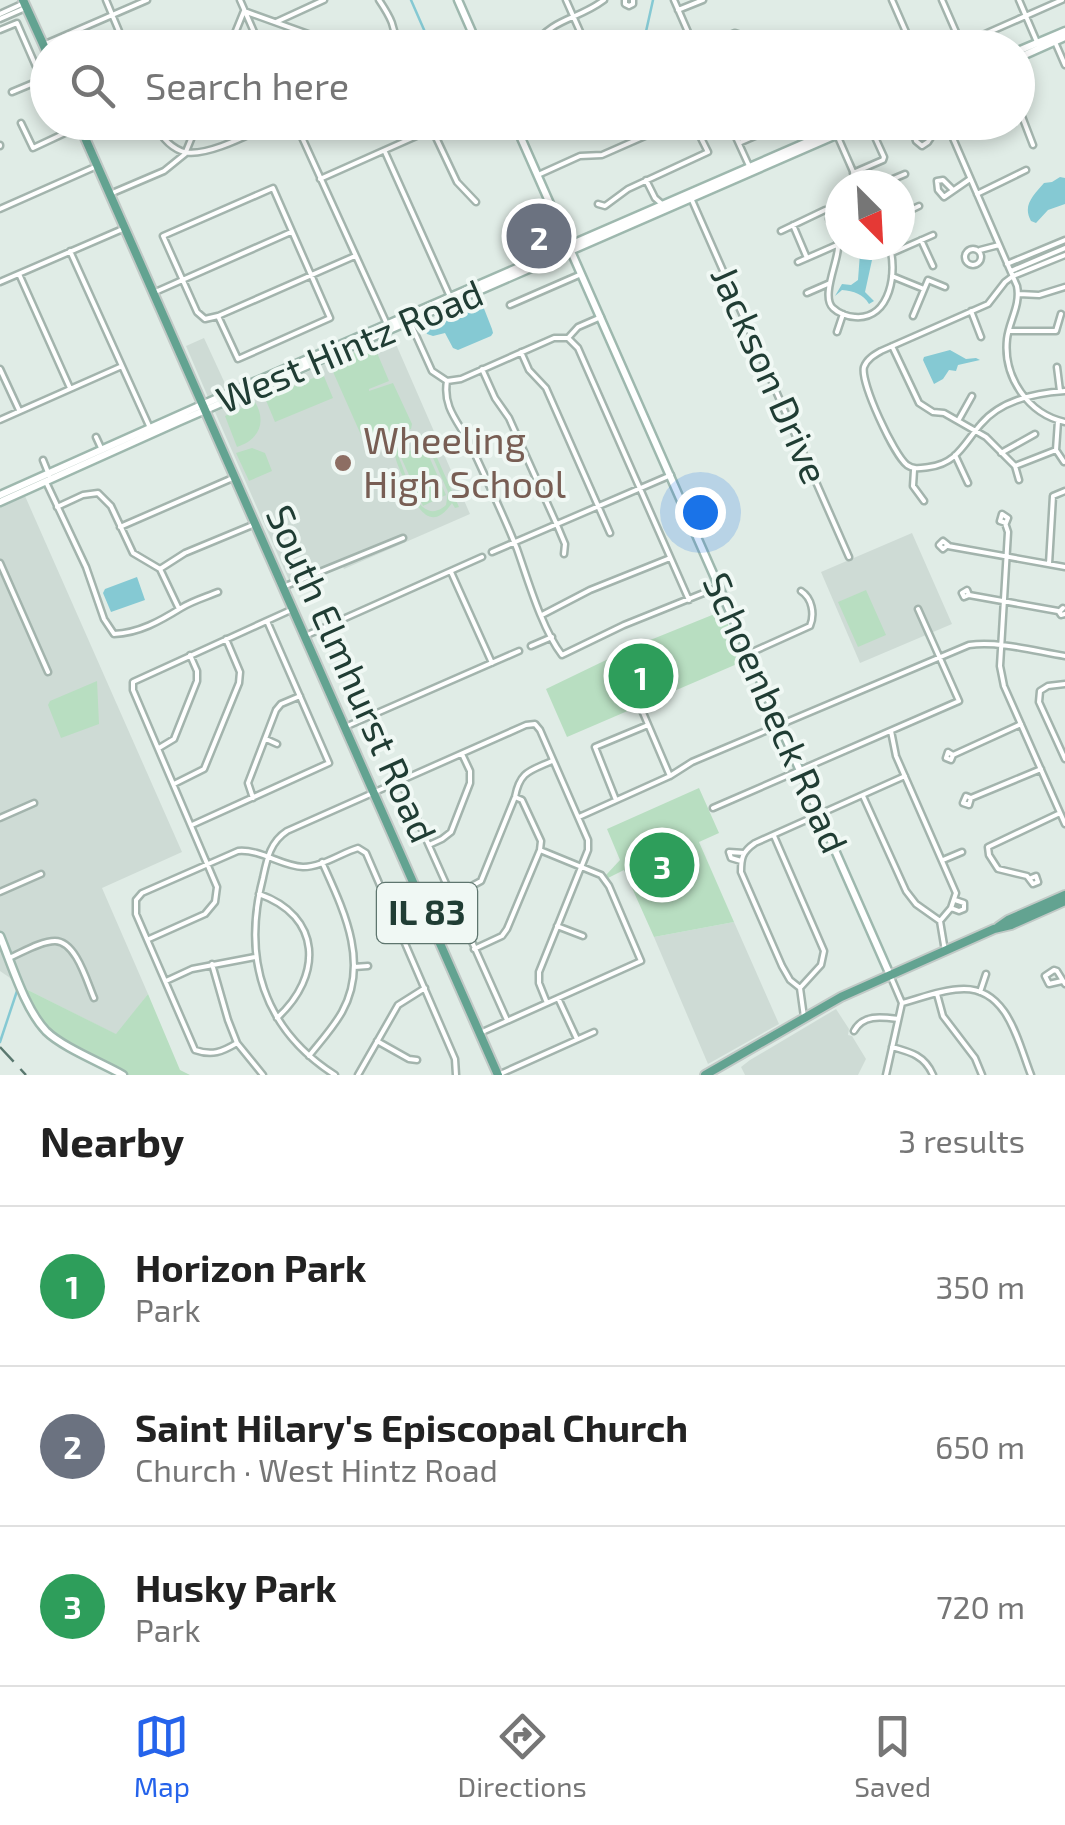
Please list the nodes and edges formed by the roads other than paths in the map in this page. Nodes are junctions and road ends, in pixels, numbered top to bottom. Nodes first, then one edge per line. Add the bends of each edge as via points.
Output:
1 (106, 0) edge
2 (147, 0) edge
3 (240, 0) edge
4 (324, 0) edge
5 (380, 0) edge
6 (458, 0) edge
7 (566, 0) edge
8 (604, 0) edge
9 (625, 0) edge
10 (633, 0) edge
11 (674, 0) edge
12 (702, 0) edge
13 (892, 0) edge
14 (942, 0) edge
15 (1020, 0) edge
16 (1062, 0) edge
17 (25, 4) edge
18 (678, 10) junction
19 (244, 11) junction
20 (113, 15) junction
21 (574, 15) junction
22 (0, 16) edge
23 (1026, 16) junction
24 (276, 22) junction
25 (0, 30) edge
26 (36, 30) edge
27 (78, 30) edge
28 (119, 30) edge
29 (236, 30) edge
30 (253, 30) edge
31 (298, 30) edge
32 (394, 30) edge
33 (472, 30) edge
34 (546, 30) edge
35 (580, 30) edge
36 (689, 30) edge
37 (905, 30) edge
38 (955, 30) edge
39 (994, 30) edge
40 (1032, 30) edge
41 (1065, 34) edge
42 (1035, 36) edge
43 (1053, 39) junction
44 (1039, 45) junction
45 (1035, 47) edge
46 (30, 49) edge
47 (1065, 65) edge
48 (30, 84) edge
49 (12, 92) dead end
50 (21, 123) dead end
51 (50, 140) edge
52 (86, 140) edge
53 (164, 140) edge
54 (191, 140) edge
55 (233, 140) edge
56 (303, 140) edge
57 (411, 140) edge
58 (437, 140) edge
59 (522, 140) edge
60 (636, 140) edge
61 (702, 140) edge
62 (737, 140) edge
63 (748, 140) edge
64 (822, 140) edge
65 (841, 140) edge
66 (876, 140) edge
67 (953, 140) edge
68 (1031, 140) edge
69 (739, 144) junction
70 (1033, 145) dead end
71 (385, 152) junction
72 (185, 154) junction
73 (97, 166) junction
74 (751, 170) junction
75 (852, 170) edge
76 (860, 170) edge
77 (1026, 170) dead end
78 (538, 175) junction
79 (320, 179) junction
80 (970, 179) junction
81 (646, 180) junction
82 (952, 190) dead end
83 (110, 194) junction
84 (977, 194) junction
85 (690, 196) junction
86 (655, 198) junction
87 (476, 202) dead end
88 (598, 204) dead end
89 (663, 205) junction
90 (919, 206) dead end
91 (0, 208) edge
92 (915, 208) edge
93 (654, 209) junction
94 (825, 210) edge
95 (793, 224) junction
96 (125, 228) junction
97 (781, 231) dead end
98 (292, 232) junction
99 (933, 235) dead end
100 (921, 240) junction
101 (1065, 240) edge
102 (915, 243) edge
103 (999, 245) junction
104 (570, 249) junction
105 (825, 250) edge
106 (978, 250) dead end
107 (70, 252) junction
108 (1065, 252) edge
109 (355, 256) junction
110 (807, 258) junction
111 (836, 260) edge
112 (893, 260) edge
113 (798, 262) dead end
114 (1008, 264) junction
115 (933, 266) dead end
116 (19, 274) junction
117 (311, 274) junction
118 (581, 274) junction
119 (1012, 274) junction
120 (892, 276) junction
121 (182, 280) junction
122 (0, 282) edge
123 (832, 282) junction
124 (944, 287) dead end
125 (1065, 287) edge
126 (924, 289) junction
127 (153, 293) junction
128 (807, 293) dead end
129 (1019, 294) junction
130 (452, 300) junction
131 (510, 305) dead end
132 (971, 311) junction
133 (843, 314) junction
134 (1062, 314) dead end
135 (218, 316) junction
136 (913, 316) dead end
137 (601, 317) junction
138 (409, 319) junction
139 (388, 328) junction
140 (1009, 331) junction
141 (837, 332) dead end
142 (981, 337) dead end
143 (568, 338) junction
144 (892, 346) junction
145 (520, 352) junction
146 (122, 366) junction
147 (1057, 367) dead end
148 (0, 369) edge
149 (482, 369) junction
150 (447, 380) junction
151 (70, 388) junction
152 (1062, 391) edge
153 (972, 396) dead end
154 (1024, 397) junction
155 (205, 407) junction
156 (19, 411) junction
157 (933, 412) junction
158 (0, 420) edge
159 (930, 420) dead end
160 (958, 421) junction
161 (1062, 421) edge
162 (150, 428) junction
163 (976, 431) junction
164 (1035, 434) dead end
165 (96, 437) dead end
166 (102, 450) junction
167 (1056, 450) junction
168 (1001, 454) junction
169 (955, 455) junction
170 (42, 460) dead end
171 (1064, 462) edge
172 (1015, 466) junction
173 (914, 468) junction
174 (671, 475) junction
175 (234, 477) junction
176 (47, 478) junction
177 (1019, 480) dead end
178 (968, 482) dead end
179 (640, 488) junction
180 (1065, 491) edge
181 (0, 499) edge
182 (924, 502) dead end
183 (598, 506) junction
184 (57, 507) junction
185 (255, 524) junction
186 (1005, 524) dead end
187 (556, 525) junction
188 (120, 528) junction
189 (610, 534) dead end
190 (403, 538) dead end
191 (514, 544) junction
192 (948, 546) dead end
193 (492, 552) dead end
194 (564, 554) dead end
195 (482, 557) dead end
196 (850, 557) dead end
197 (1006, 557) junction
198 (670, 558) junction
199 (0, 562) edge
200 (1049, 565) junction
201 (1065, 567) edge
202 (160, 569) junction
203 (451, 572) junction
204 (720, 586) junction
205 (283, 587) junction
206 (801, 591) dead end
207 (218, 592) dead end
208 (969, 595) dead end
209 (689, 600) junction
210 (1004, 602) junction
211 (179, 609) junction
212 (918, 609) dead end
213 (293, 610) junction
214 (1063, 611) edge
215 (542, 615) junction
216 (267, 621) junction
217 (305, 636) junction
218 (552, 637) junction
219 (226, 639) junction
220 (1001, 645) junction
221 (531, 646) dead end
222 (520, 652) dead end
223 (750, 654) junction
224 (190, 655) junction
225 (1065, 656) edge
226 (940, 657) junction
227 (492, 664) junction
228 (48, 672) dead end
229 (1065, 684) edge
230 (300, 696) junction
231 (640, 708) dead end
232 (648, 724) junction
233 (1022, 724) junction
234 (780, 725) junction
235 (346, 727) junction
236 (892, 731) junction
237 (266, 740) junction
238 (277, 744) dead end
239 (159, 748) junction
240 (462, 754) junction
241 (953, 754) dead end
242 (1065, 760) edge
243 (554, 761) junction
244 (1041, 768) junction
245 (800, 770) junction
246 (670, 776) junction
247 (905, 776) junction
248 (400, 781) junction
249 (174, 784) junction
250 (374, 792) junction
251 (862, 795) junction
252 (515, 797) junction
253 (253, 798) junction
254 (972, 798) dead end
255 (616, 800) junction
256 (34, 803) dead end
257 (714, 808) dead end
258 (1060, 813) junction
259 (819, 814) junction
260 (579, 817) junction
261 (0, 818) edge
262 (1065, 824) edge
263 (192, 825) junction
264 (773, 834) junction
265 (429, 845) junction
266 (540, 850) junction
267 (962, 852) dead end
268 (268, 856) junction
269 (943, 860) junction
270 (322, 862) junction
271 (207, 864) junction
272 (580, 868) junction
273 (41, 874) dead end
274 (1031, 878) dead end
275 (0, 892) edge
276 (258, 894) junction
277 (452, 897) junction
278 (1065, 898) edge
279 (955, 900) junction
280 (952, 908) junction
281 (940, 921) junction
282 (557, 926) junction
283 (0, 936) edge
284 (584, 936) dead end
285 (148, 939) junction
286 (474, 950) junction
287 (945, 951) junction
288 (256, 957) junction
289 (9, 958) junction
290 (212, 964) junction
291 (368, 966) dead end
292 (354, 967) junction
293 (986, 974) dead end
294 (890, 975) junction
295 (166, 981) junction
296 (426, 988) junction
297 (800, 988) junction
298 (980, 992) junction
299 (936, 994) junction
300 (94, 998) dead end
301 (558, 998) junction
302 (547, 1003) junction
303 (902, 1003) junction
304 (804, 1016) junction
305 (277, 1018) junction
306 (899, 1019) junction
307 (507, 1020) junction
308 (854, 1031) dead end
309 (594, 1032) dead end
310 (480, 1033) junction
311 (576, 1039) junction
312 (377, 1041) junction
313 (237, 1043) junction
314 (892, 1047) junction
315 (308, 1056) junction
316 (417, 1060) dead end
317 (711, 1074) edge
318 (122, 1075) edge
319 (263, 1075) edge
320 (335, 1075) edge
321 (358, 1075) edge
322 (456, 1075) edge
323 (498, 1075) edge
324 (886, 1075) edge
325 (933, 1075) edge
326 (982, 1075) edge
327 (1031, 1075) edge

1 - 20 street
2 - 20 street
3 - 19 street
4 - 24 street
5 - 32 street
6 - 33 main road
7 - 21 street
8 - 21 street
9 - 10 street via 629,6
11 - 18 street
12 - 18 street
13 - 37 street
14 - 38 street
15 - 23 street
16 - 23 street
17 - 22 street
17 - 26 main road
18 - 36 street
19 - 24 street
19 - 29 street
19 - 30 street
20 - 27 street
20 - 28 street
21 - 34 street
21 - 35 street
23 - 39 street
23 - 40 street
24 - 31 street
25 - 46 street via 17,23
41 - 43 main road
42 - 44 street
43 - 44 main road
43 - 47 street
44 - 45 main road
48 - 49 street
50 - 51 street via 33,148
52 - 73 main road, IL 83
53 - 72 street
54 - 72 street
55 - 72 street
56 - 79 street
57 - 71 street
58 - 87 street via 457,182
59 - 78 main road, Schoenbeck Road
60 - 78 street
61 - 81 street via 708,152
62 - 69 street
63 - 69 street
64 - 74 main road, West Hintz Road
65 - 75 street
66 - 76 street via 884,157
67 - 80 street
68 - 70 street
69 - 74 street
71 - 79 street
71 - 130 street
72 - 83 street via 164,171
73 - 83 main road, IL 83
73 - 91 street
74 - 85 main road, West Hintz Road
77 - 84 street
78 - 104 main road, Schoenbeck Road
79 - 109 street
80 - 82 street
80 - 84 street
81 - 86 street
81 - 88 street via 606,206
83 - 96 main road, IL 83
84 - 103 street
85 - 89 main road, West Hintz Road
85 - 104 main road, West Hintz Road
85 - 196 street, Jackson Drive
86 - 89 street
86 - 93 street
89 - 93 main road, West Hintz Road
90 - 92 street
93 - 104 main road, West Hintz Road
94 - 95 street
95 - 97 street
95 - 110 street
96 - 107 street
96 - 127 main road, IL 83
98 - 117 street
98 - 121 street
98 - 121 street via 272,188 163,236
99 - 100 street
100 - 102 street
100 - 115 street
101 - 114 street
103 - 106 street
103 - 114 street
104 - 118 main road, Schoenbeck Road
104 - 130 main road, West Hintz Road
105 - 110 street
107 - 116 street
107 - 146 street
108 - 119 street
109 - 117 street
109 - 139 street
110 - 113 street
111 - 123 street
112 - 120 street
114 - 119 street
116 - 122 street
116 - 151 street
117 - 135 street
117 - 135 street via 330,318 238,359
118 - 131 street
118 - 137 main road, Schoenbeck Road
119 - 129 street
119 - 132 street via 988,304
120 - 126 street
120 - 133 street via 882,306 860,318
121 - 127 street
121 - 135 street via 196,312
123 - 128 street
123 - 133 street via 829,301
124 - 126 street via 928,280
125 - 129 street
126 - 136 street
127 - 155 main road, IL 83
129 - 140 street
130 - 138 main road, West Hintz Road
132 - 142 street
132 - 144 street
133 - 141 street
134 - 140 street via 1056,331
137 - 143 street
137 - 174 main road, Schoenbeck Road
138 - 139 main road, West Hintz Road
138 - 150 street via 432,371
139 - 155 main road, West Hintz Road
140 - 154 street via 1008,362
143 - 145 street
143 - 179 street
144 - 157 street via 914,395
144 - 173 street via 870,358 864,380 892,443
145 - 149 street
145 - 183 street via 546,388
146 - 151 street
146 - 162 street
147 - 152 street
148 - 156 street
149 - 150 street
149 - 187 street
150 - 191 street via 446,402
151 - 156 street
152 - 154 street
153 - 160 street
154 - 161 street
154 - 163 street
155 - 162 main road, West Hintz Road
155 - 175 main road, South Elmhurst Road / IL 83
155 - 176 main road, West Hintz Road
156 - 158 street
157 - 159 street
157 - 160 street
160 - 163 street
161 - 167 street
162 - 166 main road, West Hintz Road
163 - 168 street
163 - 169 street
164 - 168 street
165 - 166 street
166 - 176 main road, West Hintz Road
167 - 171 street
167 - 172 street
168 - 172 street
169 - 173 street
169 - 178 street
170 - 176 street
172 - 177 street
173 - 182 street via 913,486
174 - 179 street
174 - 204 main road, Schoenbeck Road
175 - 185 main road, South Elmhurst Road / IL 83
175 - 188 street
176 - 181 main road, West Hintz Road
176 - 184 street
179 - 183 street
179 - 198 street
180 - 200 street via 1054,496
183 - 187 street
183 - 189 street
184 - 188 street via 98,493
184 - 211 street via 114,634
185 - 202 street
185 - 205 main road, South Elmhurst Road / IL 83
186 - 197 street
187 - 191 street
187 - 194 street
188 - 202 street via 132,553
190 - 205 street
191 - 193 street
191 - 215 street
192 - 197 street
195 - 203 street
197 - 200 street
197 - 210 street
198 - 209 street
198 - 215 street
199 - 228 street
200 - 201 street
202 - 211 street
203 - 217 street
203 - 227 street
204 - 209 street
204 - 223 main road, Schoenbeck Road
205 - 213 main road, South Elmhurst Road / IL 83
206 - 223 street via 813,611 810,626
207 - 211 street
208 - 210 street
209 - 218 street via 562,655
210 - 214 street
210 - 220 street
212 - 226 street
213 - 216 street
213 - 217 main road, South Elmhurst Road / IL 83
215 - 218 street
216 - 219 street
216 - 230 street
217 - 235 main road, South Elmhurst Road / IL 83
218 - 221 street
219 - 224 street
219 - 249 street via 240,680 205,768
220 - 225 street
220 - 226 street via 969,645
220 - 233 street via 1004,686
222 - 227 street
223 - 234 main road, Schoenbeck Road
224 - 239 street via 198,681 174,740
224 - 239 street via 133,682
226 - 234 street
226 - 236 street via 959,701
227 - 235 street
229 - 242 street via 1048,686 1040,702
230 - 237 street via 279,706
230 - 253 street via 328,763
231 - 232 street
232 - 246 street
232 - 255 street via 594,748
233 - 241 street
233 - 244 street
234 - 245 main road, Schoenbeck Road
234 - 246 street
235 - 250 main road, South Elmhurst Road / IL 83
236 - 245 street
236 - 247 street
237 - 238 street
237 - 253 street via 248,783
239 - 249 street
240 - 243 street via 535,724
240 - 248 street
240 - 265 street via 470,784 451,832
243 - 252 street via 527,772
243 - 260 street
244 - 254 street
244 - 258 street
245 - 257 street
245 - 259 main road, Schoenbeck Road
246 - 255 street
247 - 251 street
247 - 269 street
248 - 250 street
248 - 265 street
249 - 263 street
250 - 268 street via 283,833
250 - 310 main road, South Elmhurst Road / IL 83
251 - 259 street
251 - 281 street via 906,891
252 - 266 street via 522,800
252 - 277 street via 480,881
253 - 263 street
255 - 260 street
256 - 261 street
258 - 262 street
258 - 274 street via 988,846 998,868
259 - 264 street
259 - 294 main road, Schoenbeck Road
260 - 272 street via 588,840
263 - 271 street
264 - 297 street via 824,952
264 - 297 street via 742,857 741,872 782,966
265 - 277 street
266 - 272 street
266 - 286 street via 507,929
267 - 269 street
268 - 270 street via 298,866
268 - 271 street via 242,850
268 - 276 street
269 - 279 street
270 - 292 street via 344,910
270 - 296 street via 362,848
271 - 285 street via 217,887 215,902 205,914
271 - 285 street via 136,900
272 - 282 street
272 - 301 street via 601,875 609,886 641,961
273 - 275 street
276 - 288 street
276 - 305 street via 290,911 308,944 304,986
277 - 286 street
278 - 287 main road
279 - 280 street
279 - 280 street via 964,910
280 - 281 street
281 - 287 street
282 - 284 street
282 - 302 street via 540,972
283 - 289 main road
285 - 295 street
286 - 307 street
287 - 294 main road
288 - 290 street
288 - 305 street
289 - 300 street via 64,943
289 - 318 main road via 43,1028
290 - 295 street
290 - 313 street
291 - 292 street
292 - 315 street via 342,1012
293 - 298 street
294 - 303 street
294 - 304 main road
295 - 313 street via 195,1050 222,1052
296 - 312 street via 398,1004
296 - 322 street via 456,1059
297 - 304 street
298 - 299 street
298 - 327 street via 1006,1012
299 - 303 street
299 - 326 street
301 - 302 street
301 - 311 street
302 - 307 street
303 - 306 street
304 - 317 main road
305 - 315 street
306 - 308 street via 878,1016
306 - 314 street
307 - 310 street
309 - 311 street
310 - 323 main road, South Elmhurst Road / IL 83
311 - 323 street
312 - 316 street
312 - 321 street
313 - 319 street
314 - 324 street
314 - 325 street via 916,1053
315 - 320 street

